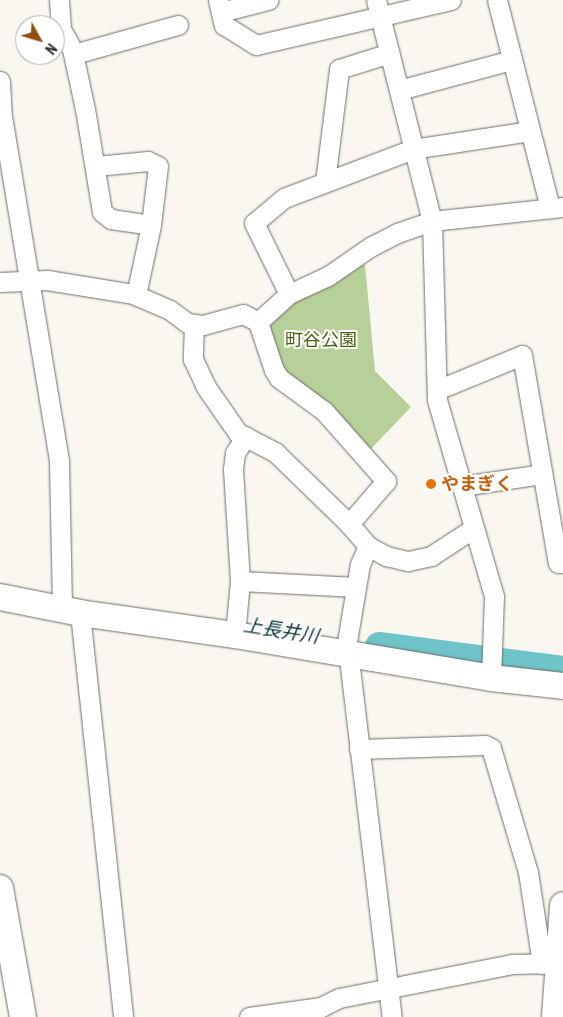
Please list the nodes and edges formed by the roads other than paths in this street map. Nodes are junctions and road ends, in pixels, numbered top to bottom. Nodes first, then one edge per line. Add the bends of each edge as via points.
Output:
1 (59, 0) edge
2 (268, 0) edge
3 (451, 0) edge
4 (497, 0) edge
5 (219, 6) edge
6 (378, 8) edge
7 (178, 25) dead end
8 (390, 53) junction
9 (74, 54) junction
10 (512, 60) junction
11 (0, 81) edge
12 (399, 90) junction
13 (530, 131) junction
14 (413, 149) junction
15 (96, 166) junction
16 (325, 182) junction
17 (556, 207) edge
18 (432, 221) junction
19 (152, 225) junction
20 (28, 281) junction
21 (0, 282) edge
22 (289, 294) junction
23 (136, 295) junction
24 (258, 322) junction
25 (194, 324) junction
26 (437, 390) junction
27 (246, 436) junction
28 (541, 474) junction
29 (462, 486) junction
30 (349, 524) junction
31 (474, 528) junction
32 (368, 546) junction
33 (563, 563) edge
34 (240, 581) junction
35 (356, 587) junction
36 (0, 597) edge
37 (71, 611) junction
38 (235, 635) junction
39 (347, 654) junction
40 (491, 678) junction
41 (563, 686) edge
42 (359, 749) junction
43 (0, 888) edge
44 (563, 905) edge
45 (550, 964) junction
46 (388, 988) junction
47 (23, 1017) edge
48 (123, 1017) edge
49 (249, 1017) edge
50 (392, 1017) edge
51 (555, 1017) edge

1 - 9 street via 61,29
2 - 5 street
3 - 6 street
4 - 10 street
5 - 6 street via 224,25 256,45
6 - 8 street
7 - 9 street
8 - 12 street
8 - 16 street via 339,69
9 - 15 street
10 - 12 street
10 - 13 street
11 - 20 street via 2,116
12 - 14 street
13 - 14 street
13 - 17 street
14 - 16 street
14 - 18 street
15 - 19 street via 102,212 111,220
15 - 19 street via 148,161 158,166
16 - 22 street via 284,198 254,223
17 - 18 street
18 - 22 street via 390,236 328,276
18 - 26 street
19 - 23 street
20 - 21 street
20 - 23 street via 47,280
20 - 37 street via 59,462
22 - 24 street
23 - 25 street
24 - 25 street via 242,314
24 - 30 street via 279,378 324,411 386,481
25 - 27 street via 193,359 206,387 238,433
26 - 28 street via 522,355
26 - 29 street
27 - 30 street via 274,452
27 - 34 street via 235,453 233,469
28 - 29 street
28 - 33 street via 558,563
29 - 31 street
30 - 32 street
31 - 32 street via 431,556 408,561 386,556
31 - 40 street via 494,596
32 - 35 street via 360,564
34 - 35 street
34 - 38 street
35 - 39 street
36 - 37 street
37 - 38 street
37 - 48 street
38 - 39 street
39 - 40 street
39 - 42 street
40 - 41 street
42 - 45 street via 485,745 491,748 528,872
42 - 46 street
43 - 47 street
44 - 45 street
45 - 46 street via 512,964
45 - 51 street
46 - 49 street via 339,998 321,1007
46 - 50 street

